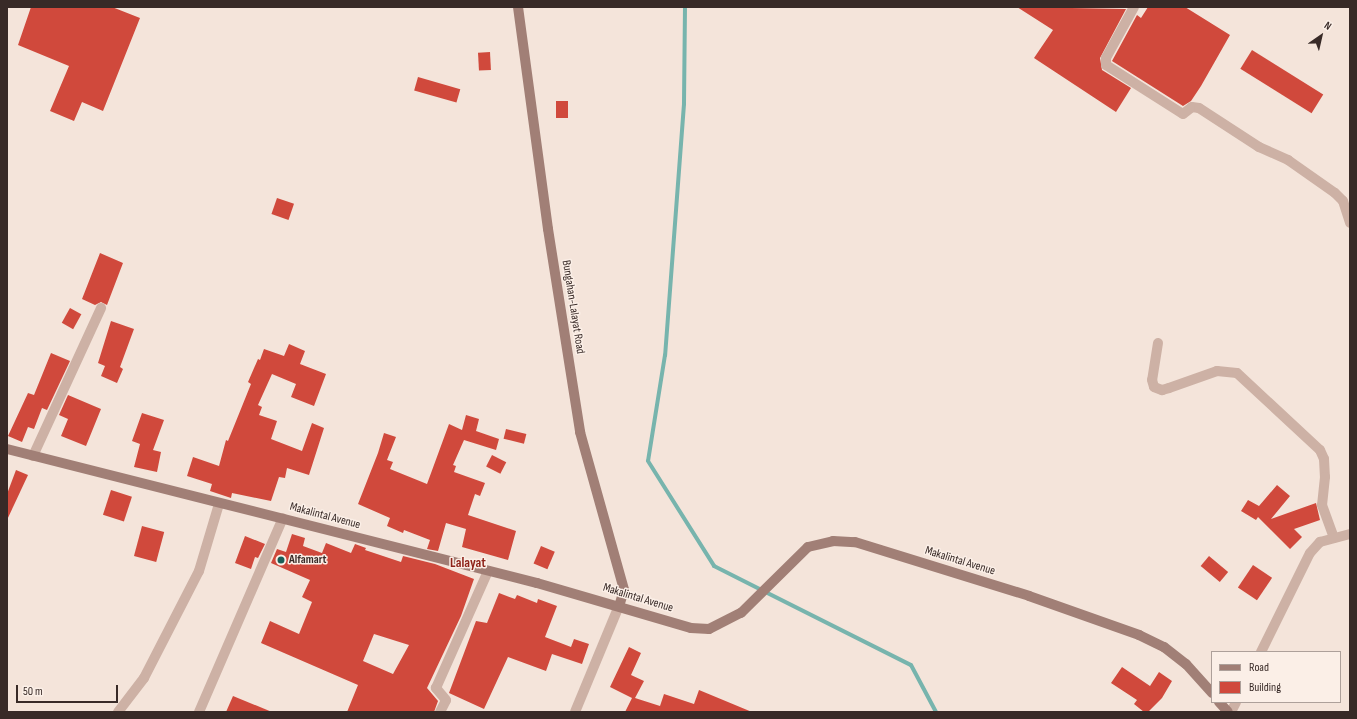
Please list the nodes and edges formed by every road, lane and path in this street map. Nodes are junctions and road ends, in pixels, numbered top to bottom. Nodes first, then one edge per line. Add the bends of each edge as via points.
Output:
1 (518, 7) edge
2 (1134, 7) edge
3 (1350, 223) edge
4 (102, 308) dead end
5 (1158, 343) dead end
6 (7, 449) edge
7 (33, 456) junction
8 (219, 504) junction
9 (283, 518) junction
10 (1350, 534) edge
11 (1334, 538) junction
12 (488, 571) junction
13 (619, 606) junction
14 (1261, 651) edge
15 (1211, 693) edge
16 (1220, 703) edge
17 (1235, 703) edge
18 (118, 712) edge
19 (199, 712) edge
20 (440, 712) edge
21 (575, 712) edge
22 (1230, 712) edge

1 - 13 main road, Bungahan-Lalayat Road via 548,229 580,432 624,590
2 - 3 street via 1104,62 1106,65 1183,114 1192,107 1199,108 1259,147 1288,160 1343,201
4 - 7 street
5 - 11 street via 1152,380 1154,387 1162,390 1217,371 1237,373 1320,450 1324,459 1325,476 1322,505
6 - 7 main road, Makalintal Avenue
7 - 8 main road, Makalintal Avenue
8 - 9 main road, Makalintal Avenue
8 - 18 street via 198,571 144,678
9 - 12 main road, Makalintal Avenue
9 - 19 street
10 - 11 street
11 - 14 street via 1320,542 1310,553
12 - 13 main road, Makalintal Avenue
12 - 20 street via 436,688 446,700
13 - 15 main road, Makalintal Avenue via 691,628 710,629 741,613 808,547 833,541 855,542 1029,596 1139,635 1164,647 1186,664
13 - 21 street
16 - 22 main road
17 - 22 street

